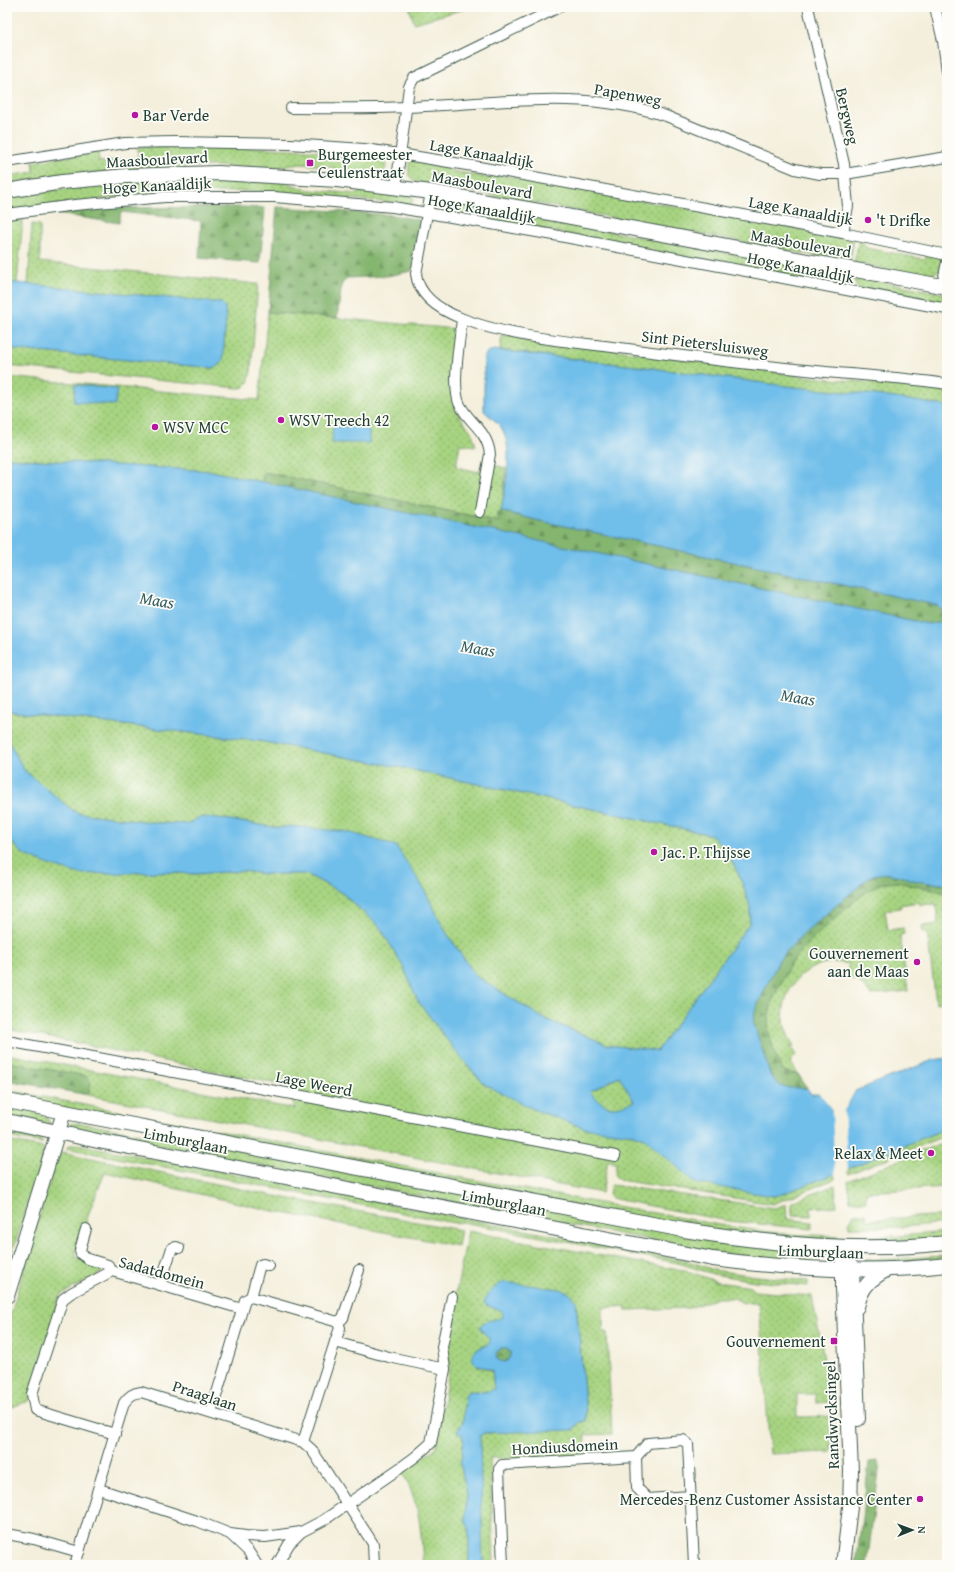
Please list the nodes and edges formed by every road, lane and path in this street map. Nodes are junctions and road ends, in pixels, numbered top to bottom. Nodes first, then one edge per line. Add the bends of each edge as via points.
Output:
1 (559, 7) edge
2 (808, 7) edge
3 (935, 7) edge
4 (947, 71) edge
5 (406, 107) junction
6 (291, 108) dead end
7 (400, 154) junction
8 (947, 157) edge
9 (7, 162) edge
10 (845, 174) junction
11 (396, 187) junction
12 (7, 191) edge
13 (431, 192) junction
14 (428, 213) junction
15 (7, 214) edge
16 (843, 233) junction
17 (947, 255) edge
18 (947, 262) edge
19 (944, 287) edge
20 (947, 309) edge
21 (462, 319) junction
22 (947, 384) edge
23 (480, 512) dead end
24 (7, 1040) edge
25 (7, 1101) edge
26 (64, 1112) junction
27 (7, 1121) edge
28 (58, 1131) junction
29 (615, 1156) dead end
30 (86, 1229) dead end
31 (947, 1243) edge
32 (843, 1247) junction
33 (179, 1248) dead end
34 (947, 1265) edge
35 (269, 1266) dead end
36 (847, 1269) junction
37 (888, 1269) junction
38 (359, 1270) dead end
39 (112, 1271) junction
40 (160, 1285) junction
41 (7, 1296) edge
42 (251, 1297) junction
43 (452, 1297) dead end
44 (242, 1309) junction
45 (854, 1318) junction
46 (338, 1322) junction
47 (335, 1342) junction
48 (445, 1369) junction
49 (211, 1413) junction
50 (115, 1434) junction
51 (304, 1442) junction
52 (636, 1457) junction
53 (99, 1489) junction
54 (690, 1496) junction
55 (347, 1504) junction
56 (850, 1507) junction
57 (301, 1532) junction
58 (7, 1534) edge
59 (230, 1534) junction
60 (79, 1552) junction
61 (75, 1565) edge
62 (257, 1565) edge
63 (278, 1565) edge
64 (374, 1565) edge
65 (502, 1565) edge
66 (694, 1565) edge
67 (843, 1565) edge

1 - 5 street via 414,78 409,87
2 - 10 street, Bergweg
3 - 4 street
5 - 6 street, Papenweg
5 - 7 street
5 - 10 street, Papenweg via 544,99 634,107 666,116 803,171 829,175
7 - 9 street, Lage Kanaaldijk via 298,145 174,142 125,143
7 - 11 street
7 - 16 street, Lage Kanaaldijk
8 - 10 street, Papenweg
10 - 16 street, Bergweg via 848,206
11 - 12 main road, Maasboulevard via 337,180 218,173 126,176 62,182
11 - 13 main road, Maasboulevard
13 - 14 street, Sint Pietersluisweg
13 - 19 main road, Maasboulevard
14 - 15 street, Hoge Kanaaldijk via 393,207 274,197 165,197
14 - 20 street, Hoge Kanaaldijk
14 - 21 street, Sint Pietersluisweg via 416,274 417,282 426,297
16 - 17 street, Lage Kanaaldijk
18 - 19 street
21 - 22 street, Sint Pietersluisweg via 494,329 553,339 759,365
21 - 23 street via 457,396 459,404 485,436 489,445 489,461
24 - 29 street, Lage Weerd
25 - 26 main road, Limburglaan
26 - 28 main road
26 - 32 main road, Limburglaan via 684,1230 762,1242
27 - 28 main road, Limburglaan
28 - 36 main road, Limburglaan via 98,1141 713,1259 765,1266
28 - 41 main road
30 - 39 street via 81,1254 88,1259 108,1264
31 - 32 main road, Limburglaan via 901,1247
32 - 36 main road, Randwycksingel
33 - 40 street via 172,1248
34 - 37 main road, Limburglaan
35 - 42 street via 260,1265
36 - 37 main road, Limburglaan
36 - 45 main road, Randwycksingel
36 - 56 main road, Randwycksingel
37 - 45 main road via 862,1290
38 - 46 street via 343,1318
39 - 40 street, Sadatdomein
39 - 50 street, Sadatdomein via 63,1299 32,1394 35,1410
40 - 44 street, Sadatdomein
42 - 44 street via 245,1300
42 - 46 street
43 - 48 street via 442,1347
44 - 49 street
45 - 56 main road, Randwycksingel via 858,1451 856,1484
46 - 47 street via 340,1328
47 - 48 street
47 - 51 street
48 - 55 street via 431,1443 415,1458
49 - 50 street, Praaglaan via 147,1393 135,1393 124,1403
49 - 51 street, Praaglaan
50 - 53 street, Praaglaan
51 - 55 street via 312,1450
52 - 54 street via 637,1488 648,1498
52 - 54 street via 648,1443 683,1440 688,1444
52 - 65 street, Hondiusdomein via 502,1465 499,1469
53 - 59 street
53 - 60 street, Praaglaan
54 - 66 street
55 - 57 street
55 - 64 street via 373,1544
56 - 67 main road, Randwycksingel
57 - 59 street via 265,1537
57 - 63 street via 289,1544
58 - 60 street
59 - 62 street via 248,1551
60 - 61 street, Praaglaan

